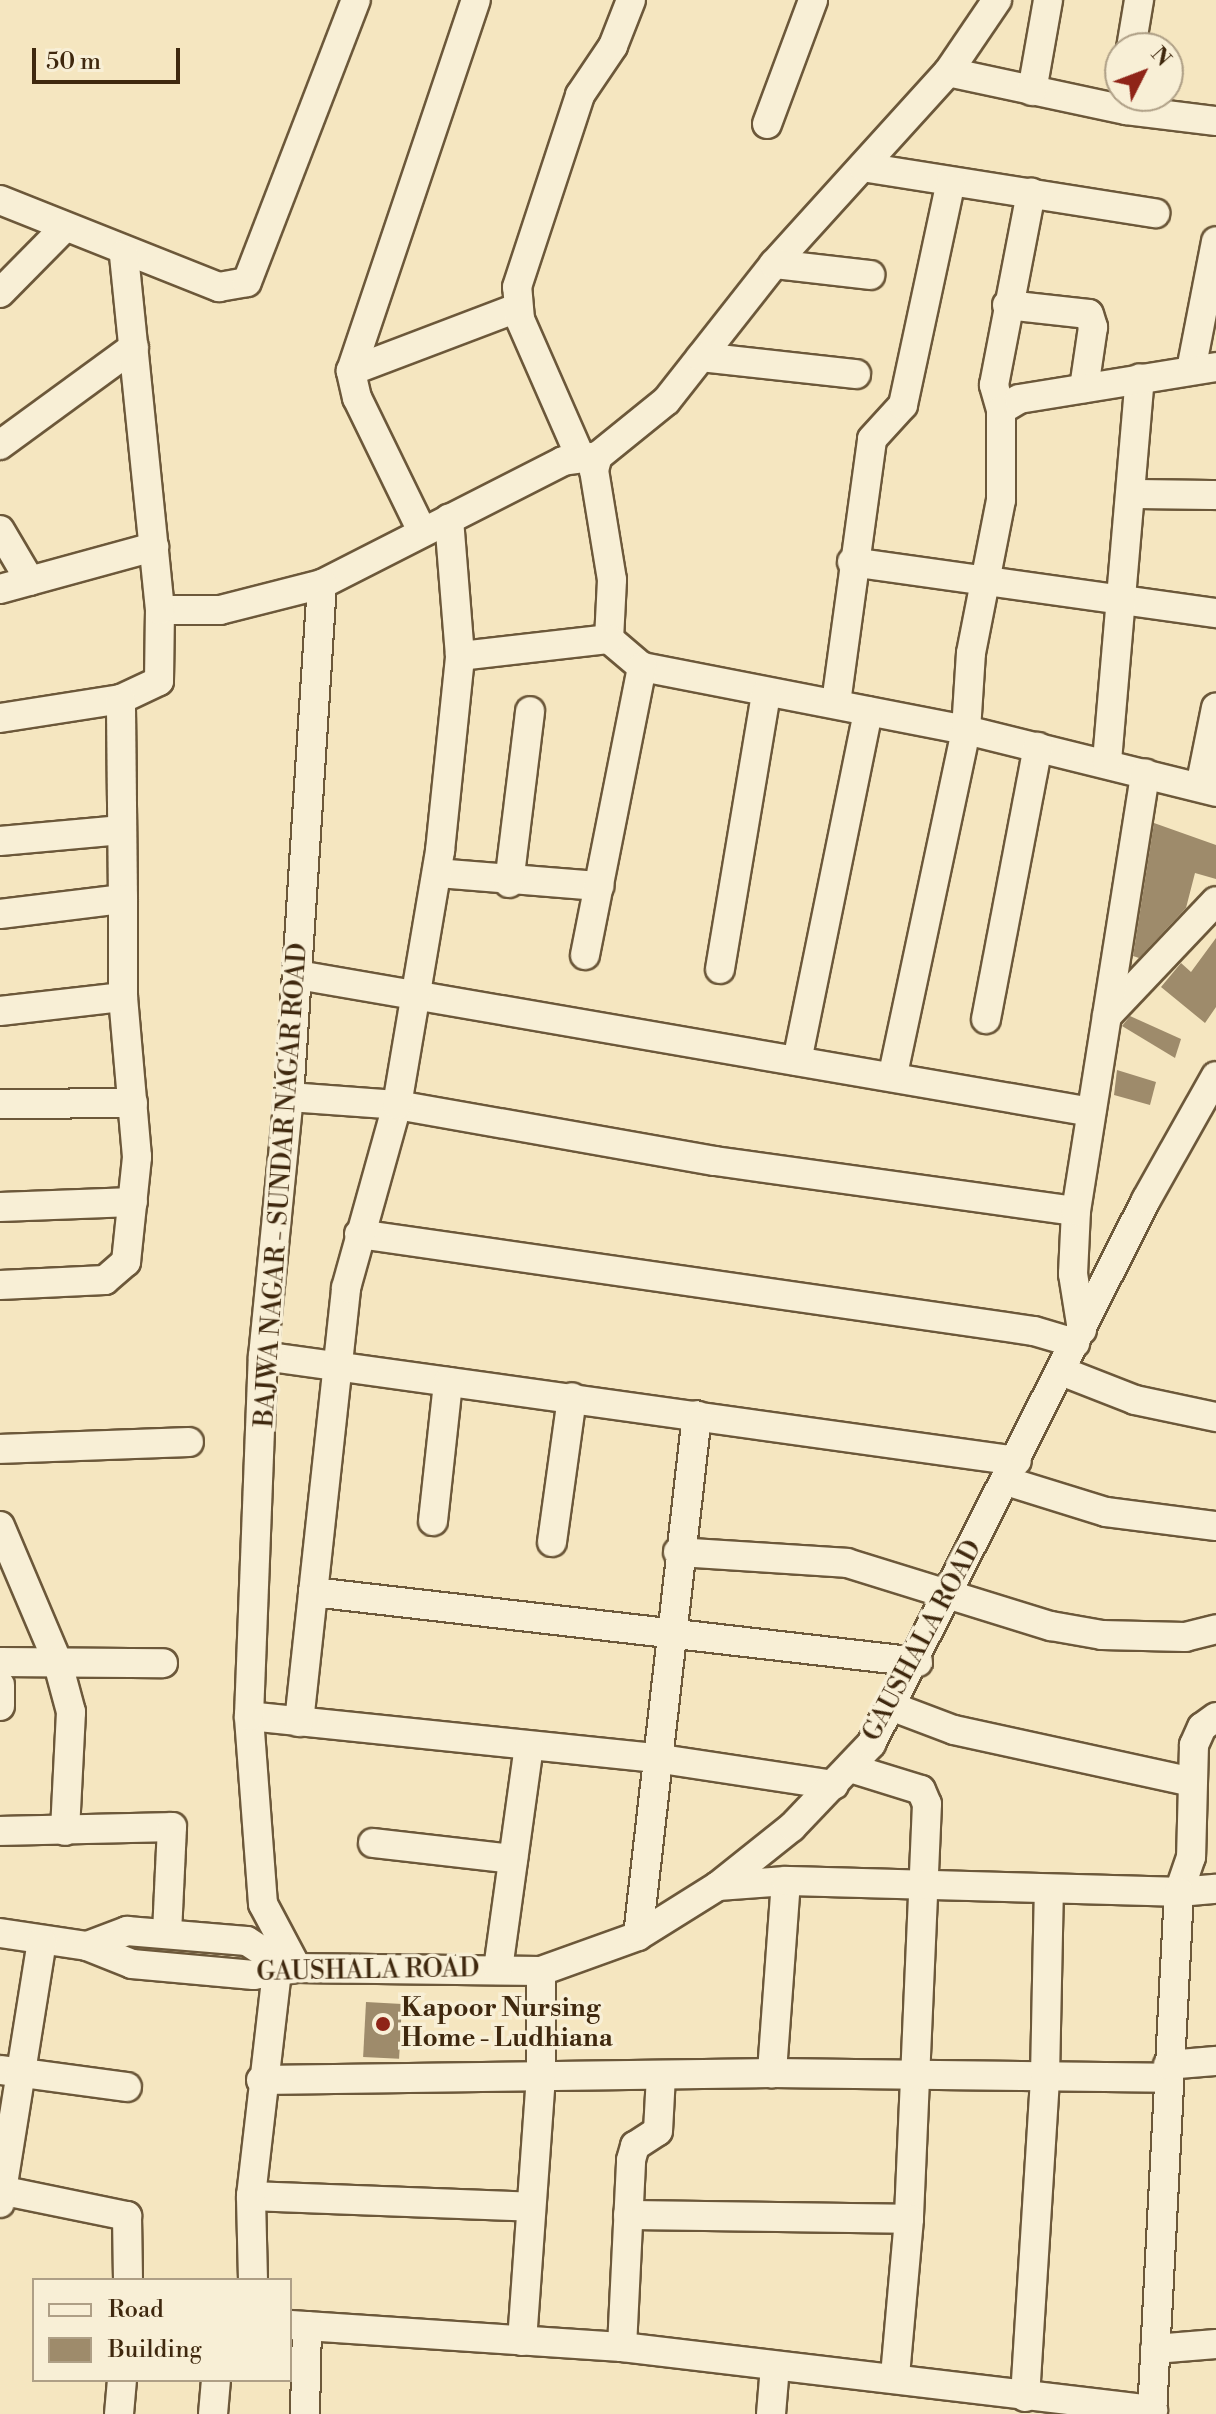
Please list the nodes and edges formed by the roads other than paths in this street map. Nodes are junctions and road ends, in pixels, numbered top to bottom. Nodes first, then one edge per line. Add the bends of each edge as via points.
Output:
1 (356, 0) edge
2 (476, 0) edge
3 (631, 0) edge
4 (813, 0) edge
5 (997, 0) edge
6 (1048, 0) edge
7 (1139, 0) edge
8 (1134, 32) edge
9 (948, 72) junction
10 (1032, 91) junction
11 (1104, 100) edge
12 (1170, 112) edge
13 (1216, 121) edge
14 (767, 124) dead end
15 (863, 167) junction
16 (951, 182) junction
17 (1031, 193) junction
18 (0, 200) edge
19 (1155, 213) dead end
20 (64, 228) junction
21 (1216, 241) edge
22 (124, 254) junction
23 (774, 264) junction
24 (870, 275) dead end
25 (0, 293) edge
26 (1007, 305) junction
27 (517, 308) junction
28 (134, 347) junction
29 (701, 357) junction
30 (1204, 368) edge
31 (351, 371) junction
32 (856, 374) dead end
33 (1140, 378) junction
34 (1084, 388) junction
35 (1001, 410) junction
36 (0, 445) edge
37 (589, 456) junction
38 (1133, 494) junction
39 (1216, 495) edge
40 (449, 518) junction
41 (0, 530) edge
42 (422, 531) junction
43 (154, 547) junction
44 (852, 562) junction
45 (30, 581) junction
46 (988, 582) junction
47 (322, 584) junction
48 (0, 589) edge
49 (1125, 602) junction
50 (160, 610) junction
51 (1216, 613) edge
52 (609, 639) junction
53 (460, 656) junction
54 (642, 667) junction
55 (766, 693) junction
56 (121, 699) junction
57 (836, 703) junction
58 (1216, 708) edge
59 (530, 711) dead end
60 (868, 711) junction
61 (0, 718) edge
62 (966, 730) junction
63 (1038, 747) junction
64 (1107, 761) junction
65 (1145, 773) junction
66 (1208, 789) edge
67 (122, 830) junction
68 (0, 841) edge
69 (437, 873) junction
70 (509, 883) junction
71 (599, 886) junction
72 (123, 899) junction
73 (1216, 901) edge
74 (0, 914) edge
75 (585, 955) dead end
76 (720, 969) dead end
77 (298, 975) junction
78 (416, 994) junction
79 (123, 997) junction
80 (0, 1011) edge
81 (1107, 1016) junction
82 (986, 1019) dead end
83 (797, 1061) junction
84 (893, 1074) junction
85 (1212, 1087) edge
86 (289, 1097) junction
87 (133, 1103) junction
88 (0, 1104) edge
89 (397, 1105) junction
90 (1091, 1112) junction
91 (133, 1202) junction
92 (0, 1207) edge
93 (1076, 1211) junction
94 (359, 1234) junction
95 (0, 1285) edge
96 (1078, 1336) junction
97 (263, 1356) junction
98 (338, 1366) junction
99 (1061, 1371) junction
100 (448, 1382) junction
101 (572, 1397) junction
102 (697, 1415) junction
103 (1216, 1417) edge
104 (189, 1442) dead end
105 (0, 1449) edge
106 (1011, 1471) junction
107 (433, 1521) dead end
108 (0, 1526) edge
109 (1216, 1526) edge
110 (552, 1542) dead end
111 (678, 1552) junction
112 (950, 1590) junction
113 (313, 1592) junction
114 (1216, 1629) edge
115 (667, 1632) junction
116 (57, 1660) junction
117 (0, 1662) edge
118 (918, 1662) junction
119 (163, 1663) dead end
120 (0, 1685) edge
121 (0, 1706) edge
122 (893, 1707) junction
123 (249, 1716) junction
124 (1216, 1717) edge
125 (299, 1722) junction
126 (529, 1746) junction
127 (655, 1758) junction
128 (842, 1776) junction
129 (1192, 1782) junction
130 (0, 1831) edge
131 (65, 1831) junction
132 (373, 1843) dead end
133 (513, 1859) junction
134 (786, 1881) junction
135 (925, 1885) junction
136 (718, 1886) junction
137 (1216, 1889) edge
138 (1049, 1891) junction
139 (1179, 1892) junction
140 (0, 1933) edge
141 (167, 1934) junction
142 (638, 1936) junction
143 (42, 1942) junction
144 (87, 1946) junction
145 (498, 1969) junction
146 (279, 1970) junction
147 (541, 1971) junction
148 (1216, 2061) edge
149 (1167, 2071) junction
150 (9, 2072) edge
151 (772, 2073) junction
152 (915, 2074) junction
153 (661, 2075) junction
154 (1045, 2076) junction
155 (541, 2077) junction
156 (261, 2080) junction
157 (127, 2087) dead end
158 (1, 2194) edge
159 (251, 2196) junction
160 (531, 2207) junction
161 (628, 2215) junction
162 (909, 2219) junction
163 (128, 2278) edge
164 (253, 2278) edge
165 (299, 2326) edge
166 (522, 2341) junction
167 (1216, 2344) edge
168 (622, 2347) junction
169 (1155, 2349) junction
170 (775, 2366) junction
171 (895, 2377) junction
172 (122, 2382) edge
173 (216, 2382) edge
174 (1008, 2401) edge
175 (1152, 2412) edge
176 (119, 2414) edge
177 (213, 2414) edge
178 (305, 2414) edge
179 (771, 2414) edge

1 - 22 street via 256,273 247,282 219,287
2 - 31 street
3 - 27 street via 607,57 580,95 517,287
4 - 14 street
5 - 9 street
6 - 10 street
7 - 8 street
9 - 10 street
9 - 15 street
10 - 11 street
12 - 13 street
15 - 16 street
15 - 23 street
16 - 17 street
16 - 44 street via 903,405 872,439
17 - 19 street
17 - 26 street
18 - 20 street
20 - 22 street
20 - 25 street
21 - 30 street
22 - 28 street
23 - 24 street
23 - 29 street
26 - 34 street via 1089,314 1093,327
26 - 35 street via 994,385
27 - 31 street
27 - 37 street
28 - 36 street
28 - 43 street
29 - 32 street
29 - 37 street via 666,401
30 - 33 street
31 - 42 street via 357,398
33 - 34 street
33 - 38 street
34 - 35 street via 1019,399
35 - 46 street via 1001,500
37 - 40 street
37 - 52 street via 612,580
38 - 39 street
38 - 49 street
40 - 42 street
40 - 53 street
41 - 45 street
42 - 47 street
43 - 45 street
43 - 50 street
44 - 46 street
44 - 57 street
45 - 48 street
46 - 49 street
46 - 62 street via 971,653
47 - 50 street via 220,610
47 - 77 street, BAJWA NAGAR - SUNDAR NAGAR ROAD
49 - 51 street
49 - 64 street
50 - 56 street via 159,681
52 - 53 street
52 - 54 street
53 - 69 street
54 - 55 street
54 - 71 street
55 - 57 street
55 - 76 street
56 - 61 street
56 - 67 street
57 - 60 street
58 - 66 street
59 - 70 street
60 - 62 street
60 - 83 street
62 - 63 street
62 - 84 street
63 - 64 street
63 - 82 street
64 - 65 street
65 - 66 street
65 - 81 street
67 - 68 street
67 - 72 street
69 - 70 street
69 - 78 street
70 - 71 street via 539,879
71 - 75 street
72 - 74 street
72 - 79 street
73 - 81 street
77 - 78 street
77 - 86 street, BAJWA NAGAR - SUNDAR NAGAR ROAD
78 - 83 street
78 - 89 street
79 - 80 street
79 - 87 street
81 - 90 street
83 - 84 street
84 - 90 street
85 - 96 street, GAUSHALA ROAD
86 - 89 street
86 - 97 street, BAJWA NAGAR - SUNDAR NAGAR ROAD
87 - 88 street
87 - 91 street
89 - 93 street via 715,1161
89 - 94 street via 378,1190
90 - 93 street
91 - 92 street
91 - 95 street via 126,1262 114,1277
93 - 96 street via 1073,1274
94 - 96 street
94 - 98 street
96 - 99 street, GAUSHALA ROAD
97 - 98 street
97 - 123 street, BAJWA NAGAR - SUNDAR NAGAR ROAD
98 - 100 street
98 - 113 street
99 - 103 street via 1135,1400
99 - 106 street, GAUSHALA ROAD
100 - 101 street
100 - 107 street
101 - 102 street
101 - 110 street
102 - 106 street
102 - 111 street
104 - 105 street
106 - 109 street via 1106,1512
106 - 112 street, GAUSHALA ROAD
108 - 116 street
111 - 112 street via 847,1563
111 - 115 street
112 - 114 street via 1024,1618 1102,1635 1185,1637
112 - 118 street, GAUSHALA ROAD
113 - 115 street
113 - 125 street
115 - 118 street
115 - 127 street
116 - 117 street
116 - 119 street
116 - 131 street via 71,1712
118 - 122 street, GAUSHALA ROAD
120 - 121 street
122 - 128 street, GAUSHALA ROAD
122 - 129 street via 954,1730
123 - 125 street
123 - 146 street, BAJWA NAGAR - SUNDAR NAGAR ROAD via 263,1904
124 - 129 street via 1202,1727 1194,1745
125 - 126 street
126 - 127 street
126 - 133 street
127 - 128 street
127 - 142 street
128 - 135 street via 924,1792
128 - 136 street, GAUSHALA ROAD
129 - 139 street via 1191,1857
130 - 131 street
131 - 141 street via 172,1827
132 - 133 street
133 - 145 street
134 - 135 street
134 - 136 street
134 - 151 street
135 - 138 street
135 - 152 street
136 - 142 street, GAUSHALA ROAD
137 - 139 street
138 - 139 street
138 - 154 street
139 - 149 street
140 - 143 street, GAUSHALA ROAD
141 - 144 street via 127,1931
141 - 146 street via 247,1941
142 - 147 street, GAUSHALA ROAD
143 - 144 street, GAUSHALA ROAD
143 - 150 street
144 - 146 street, GAUSHALA ROAD via 132,1964
145 - 146 street, GAUSHALA ROAD
145 - 147 street, GAUSHALA ROAD
146 - 156 street
147 - 155 street
148 - 149 street
149 - 154 street
149 - 169 street
150 - 157 street
150 - 158 street
151 - 152 street
151 - 153 street
152 - 154 street
152 - 162 street
153 - 155 street
153 - 161 street via 658,2131 633,2150
154 - 174 street
155 - 156 street
155 - 160 street
156 - 159 street
158 - 163 street via 127,2216
159 - 160 street
159 - 164 street
160 - 166 street
161 - 162 street
161 - 168 street
162 - 171 street
165 - 166 street
165 - 178 street
166 - 168 street
167 - 169 street
168 - 170 street
169 - 175 street
170 - 171 street
170 - 179 street
171 - 174 street
172 - 176 street
173 - 177 street
174 - 175 street

